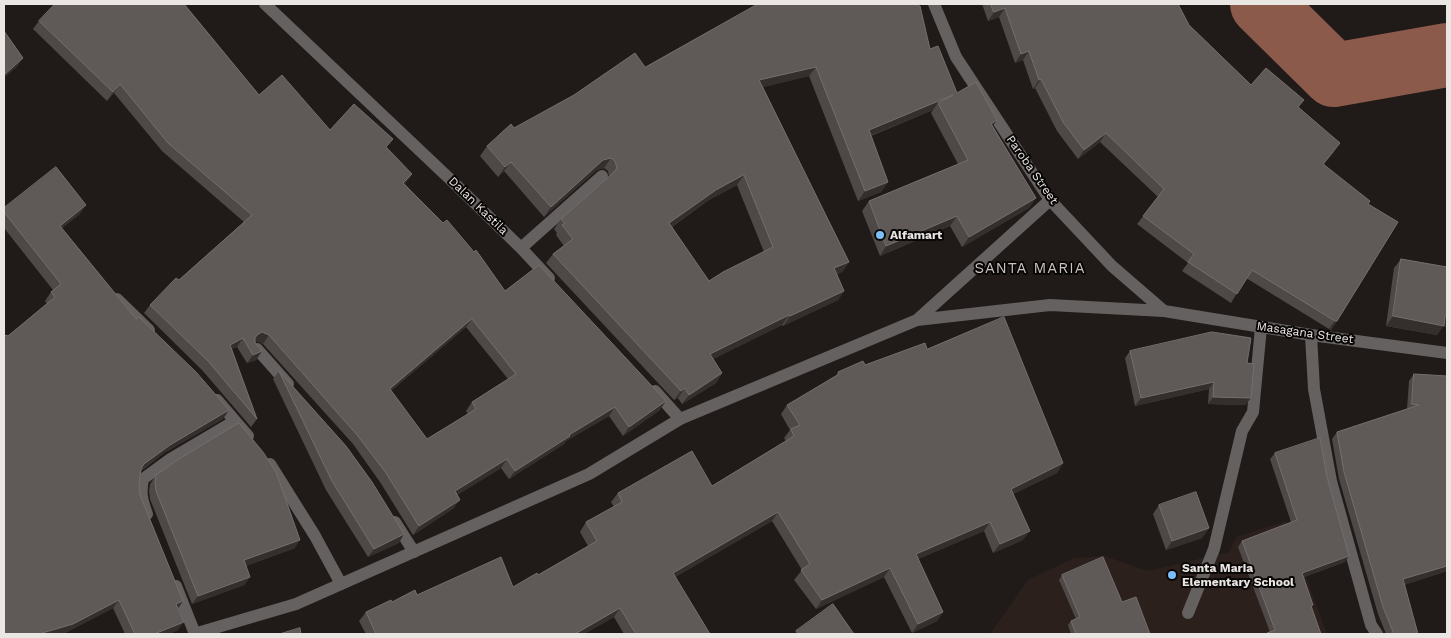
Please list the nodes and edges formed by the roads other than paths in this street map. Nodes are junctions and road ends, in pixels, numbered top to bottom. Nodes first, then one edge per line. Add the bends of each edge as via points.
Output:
1 (265, 4) edge
2 (934, 4) edge
3 (602, 176) edge
4 (1050, 200) junction
5 (521, 248) junction
6 (554, 283) edge
7 (112, 294) edge
8 (1164, 311) junction
9 (917, 320) junction
10 (1261, 327) junction
11 (1311, 335) junction
12 (161, 342) edge
13 (257, 349) edge
14 (1447, 352) edge
15 (647, 383) edge
16 (209, 390) edge
17 (294, 391) edge
18 (680, 419) junction
19 (235, 421) junction
20 (388, 511) edge
21 (153, 527) edge
22 (414, 552) junction
23 (170, 572) edge
24 (341, 584) junction
25 (1188, 613) dead end
26 (195, 634) edge
27 (1377, 634) edge

1 - 5 street, Dalan Kastila
2 - 4 street, Paroba Street via 956,57
3 - 5 street
4 - 8 street, Paroba Street via 1112,266
4 - 9 street
5 - 6 street, Dalan Kastila
7 - 12 street
8 - 9 street, Masagana Street via 1050,305
8 - 10 street, Masagana Street
9 - 18 street
10 - 11 street, Masagana Street
10 - 25 street via 1253,412 1242,431 1214,549
11 - 14 street, Masagana Street
11 - 27 street via 1314,389 1331,481 1371,625
13 - 17 street
15 - 18 street
16 - 19 street
18 - 22 street via 588,474
19 - 21 street via 143,479 142,501
19 - 24 street via 261,451
20 - 22 street
22 - 24 street
23 - 26 street
24 - 26 street via 296,604

